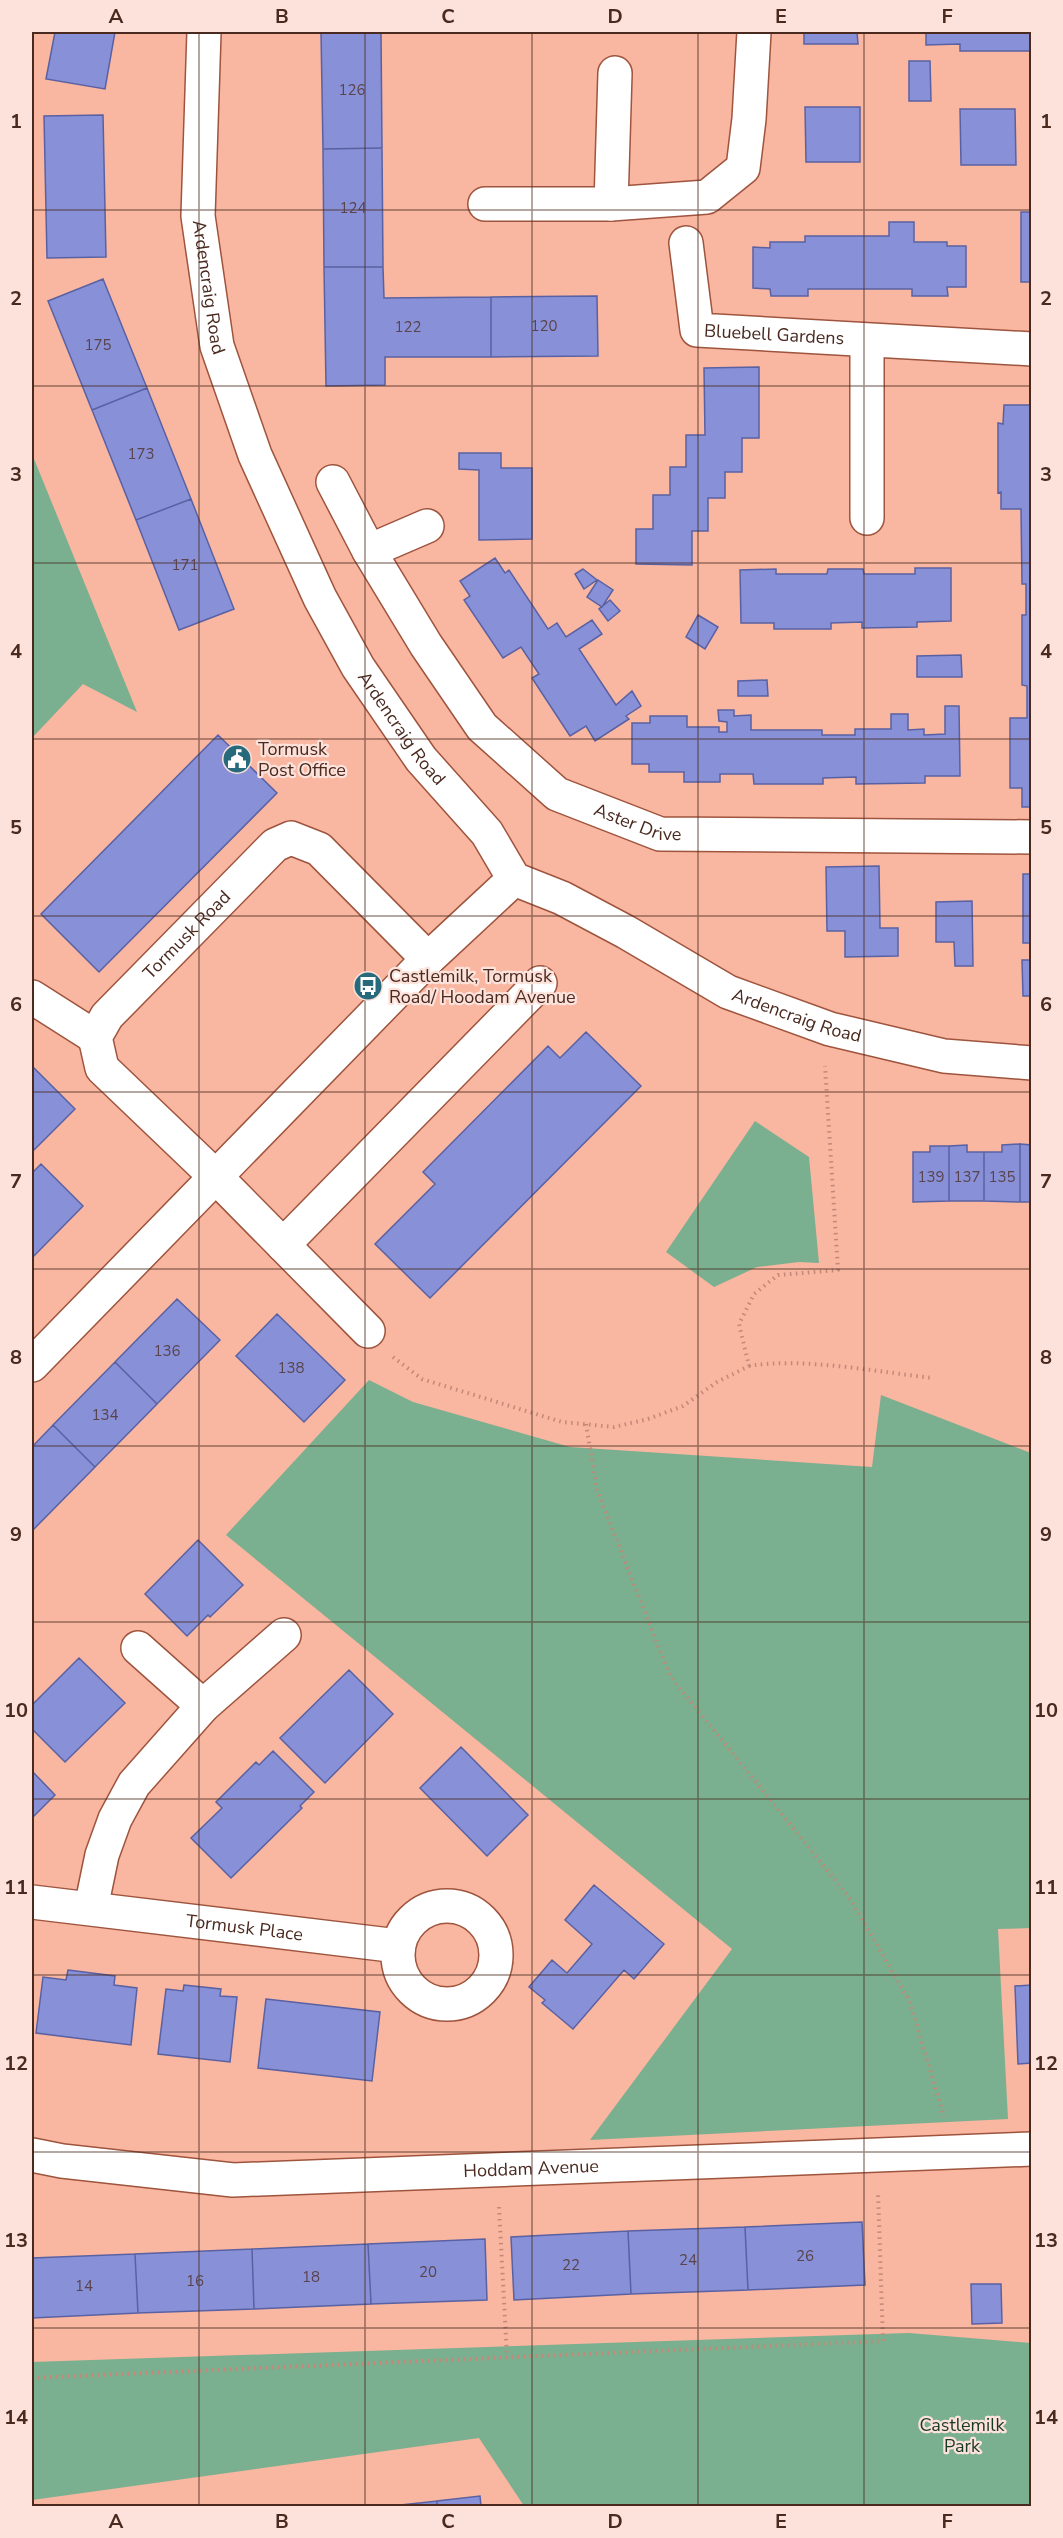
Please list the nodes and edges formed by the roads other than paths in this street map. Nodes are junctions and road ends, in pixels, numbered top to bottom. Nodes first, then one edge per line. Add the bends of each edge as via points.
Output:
1 (204, 32) edge
2 (754, 32) edge
3 (615, 73) dead end
4 (485, 204) dead end
5 (610, 204) junction
6 (686, 243) dead end
7 (867, 341) junction
8 (1032, 349) edge
9 (333, 482) dead end
10 (867, 518) dead end
11 (427, 526) dead end
12 (369, 551) junction
13 (1032, 837) edge
14 (514, 879) junction
15 (428, 959) junction
16 (540, 983) dead end
17 (32, 997) edge
18 (95, 1037) junction
19 (1032, 1063) edge
20 (216, 1178) junction
21 (283, 1245) junction
22 (368, 1331) road end
23 (32, 1365) edge
24 (284, 1635) dead end
25 (138, 1648) dead end
26 (203, 1706) junction
27 (32, 1902) edge
28 (91, 1908) junction
29 (398, 1946) dead end
30 (1032, 2149) edge
31 (32, 2155) edge

1 - 14 street, Ardencraig Road via 198,216 217,346 255,455 320,598 358,667 421,759 487,833
2 - 5 street via 743,168 707,197
3 - 5 street
4 - 5 street
6 - 7 street, Bluebell Gardens via 697,330
7 - 8 street, Bluebell Gardens
7 - 10 street, Bluebell Gardens
9 - 12 street, Aster Drive
11 - 12 street
12 - 13 street, Aster Drive via 482,727 557,794 660,834
14 - 15 street
14 - 19 street, Ardencraig Road via 626,932 728,992 830,1029 944,1056
15 - 18 street, Tormusk Road via 319,849 291,838 275,845 107,1016
15 - 20 street
16 - 21 street
17 - 18 street
18 - 20 street via 102,1068
20 - 21 street
20 - 23 street
21 - 22 street
24 - 26 street
25 - 26 street
26 - 28 street via 134,1784 102,1855
27 - 28 street, Tormusk Place
28 - 29 street, Tormusk Place
30 - 31 street, Hoddam Avenue via 233,2180

